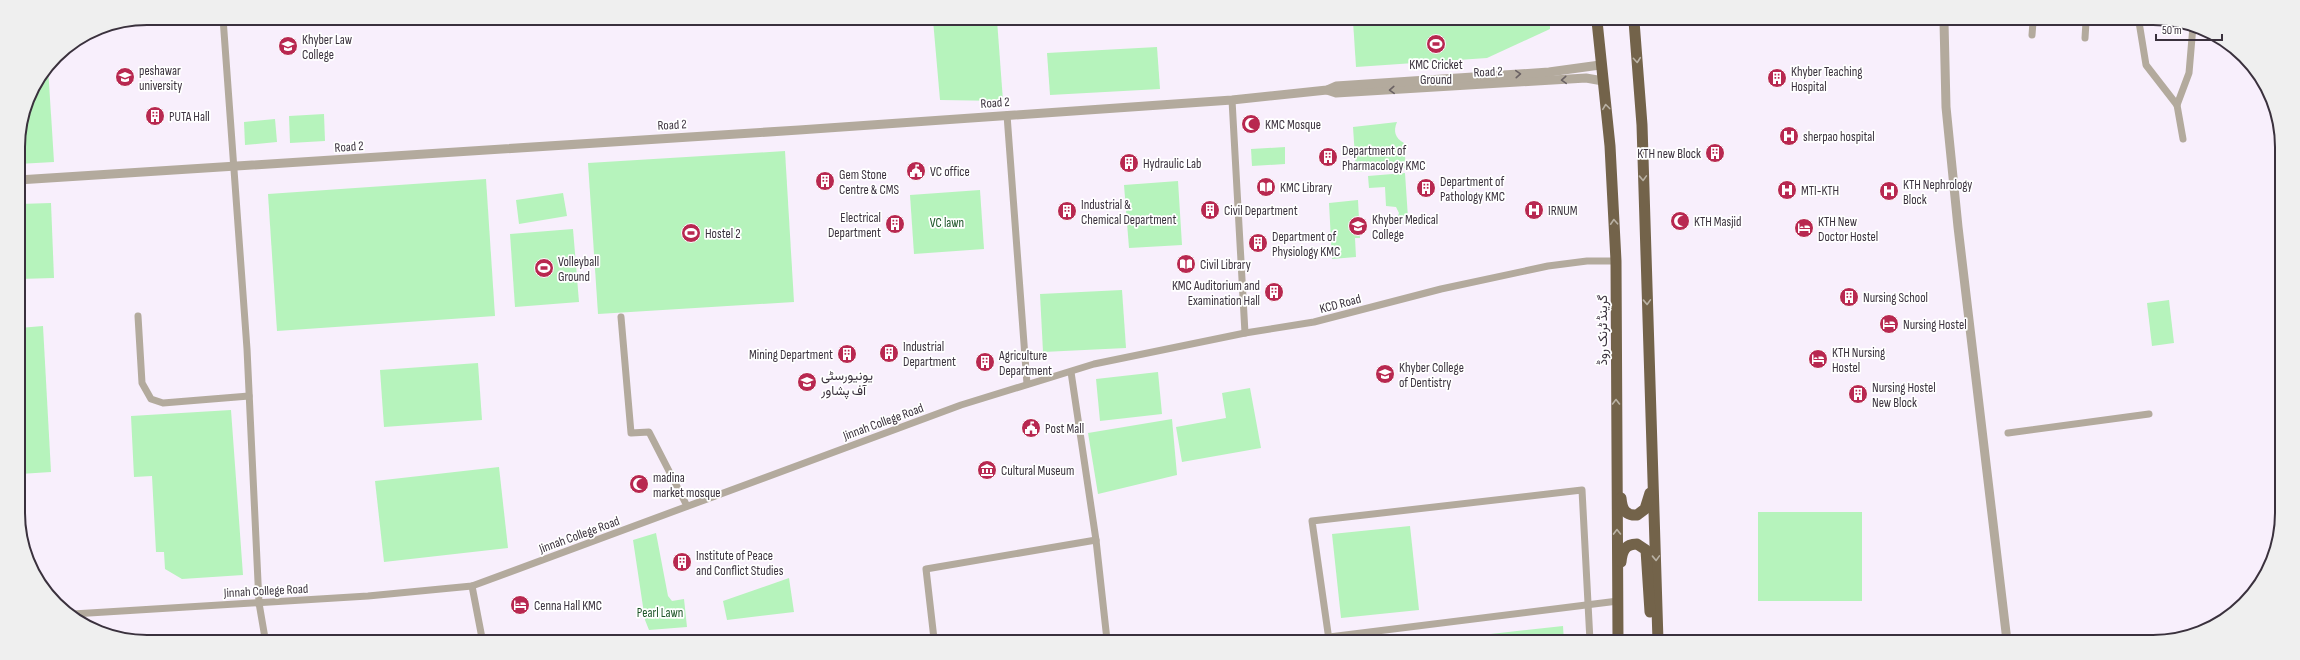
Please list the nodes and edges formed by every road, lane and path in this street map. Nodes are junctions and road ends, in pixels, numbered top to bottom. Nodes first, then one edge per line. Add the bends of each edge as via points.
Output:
1 (223, 25) edge
2 (1597, 25) edge
3 (1634, 25) edge
4 (1944, 25) edge
5 (2033, 25) edge
6 (2086, 25) edge
7 (2139, 25) edge
8 (2193, 32) edge
9 (2032, 35) dead end
10 (2085, 38) dead end
11 (1600, 65) junction
12 (1602, 81) junction
13 (1327, 90) junction
14 (1232, 100) junction
15 (2177, 105) junction
16 (1007, 115) junction
17 (2183, 138) dead end
18 (233, 166) junction
19 (25, 180) edge
20 (1616, 261) junction
21 (138, 316) dead end
22 (621, 317) dead end
23 (1245, 333) junction
24 (1071, 372) junction
25 (1027, 384) junction
26 (249, 396) junction
27 (2149, 414) dead end
28 (2008, 434) dead end
29 (1652, 447) junction
30 (1616, 472) junction
31 (687, 506) junction
32 (1096, 540) junction
33 (472, 586) junction
34 (1618, 600) junction
35 (259, 603) junction
36 (1588, 604) junction
37 (78, 614) edge
38 (264, 635) edge
39 (481, 635) edge
40 (934, 635) edge
41 (1106, 635) edge
42 (1328, 635) edge
43 (1359, 635) edge
44 (1590, 635) edge
45 (1618, 635) edge
46 (1656, 635) edge
47 (1657, 635) edge
48 (2006, 635) edge

1 - 18 street
2 - 11 highway, گرینڈ ٹرنک روڈ
3 -> 29 highway via 1642,125
4 - 48 street via 1946,107 1958,227
5 - 9 street
6 - 10 street
7 - 15 street via 2146,65
8 - 15 street via 2189,72
11 - 12 highway, گرینڈ ٹرنک روڈ
13 -> 11 street, Road 2 via 1336,86 1549,72
12 -> 13 street, Road 2 via 1586,78 1336,93
20 -> 12 highway, گرینڈ ٹرنک روڈ via 1610,146
13 - 14 street, Road 2
14 - 16 street, Road 2
14 - 23 street
15 - 17 street
16 - 18 street, Road 2
16 - 25 street
18 - 19 street, Road 2
18 - 26 street
20 - 23 street, KCD Road via 1587,261 1548,266 1441,289 1314,322
30 -> 20 highway, گرینڈ ٹرنک روڈ
21 - 26 street via 142,383 151,399 163,404
22 - 31 street via 631,433 649,432
23 - 24 street, KCD Road via 1094,364
24 - 25 street, Jinnah College Road
24 - 32 street
25 - 31 street, Jinnah College Road
26 - 35 street
27 - 28 street
29 - 30 highway via 1649,499 1645,509 1638,515 1630,515 1623,510
29 -> 47 highway
34 -> 30 highway, گرینڈ ٹرنک روڈ
31 - 33 street, Jinnah College Road
32 - 40 street via 926,569
32 - 41 street
33 - 35 street, Jinnah College Road
33 - 39 street
34 - 36 street
34 - 45 highway, گرینڈ ٹرنک روڈ
34 - 46 highway via 1623,550 1632,544 1641,545 1646,550 1650,606
35 - 37 street, Jinnah College Road
35 - 38 street
36 - 42 street via 1582,490 1312,521
36 - 43 street
36 - 44 street

